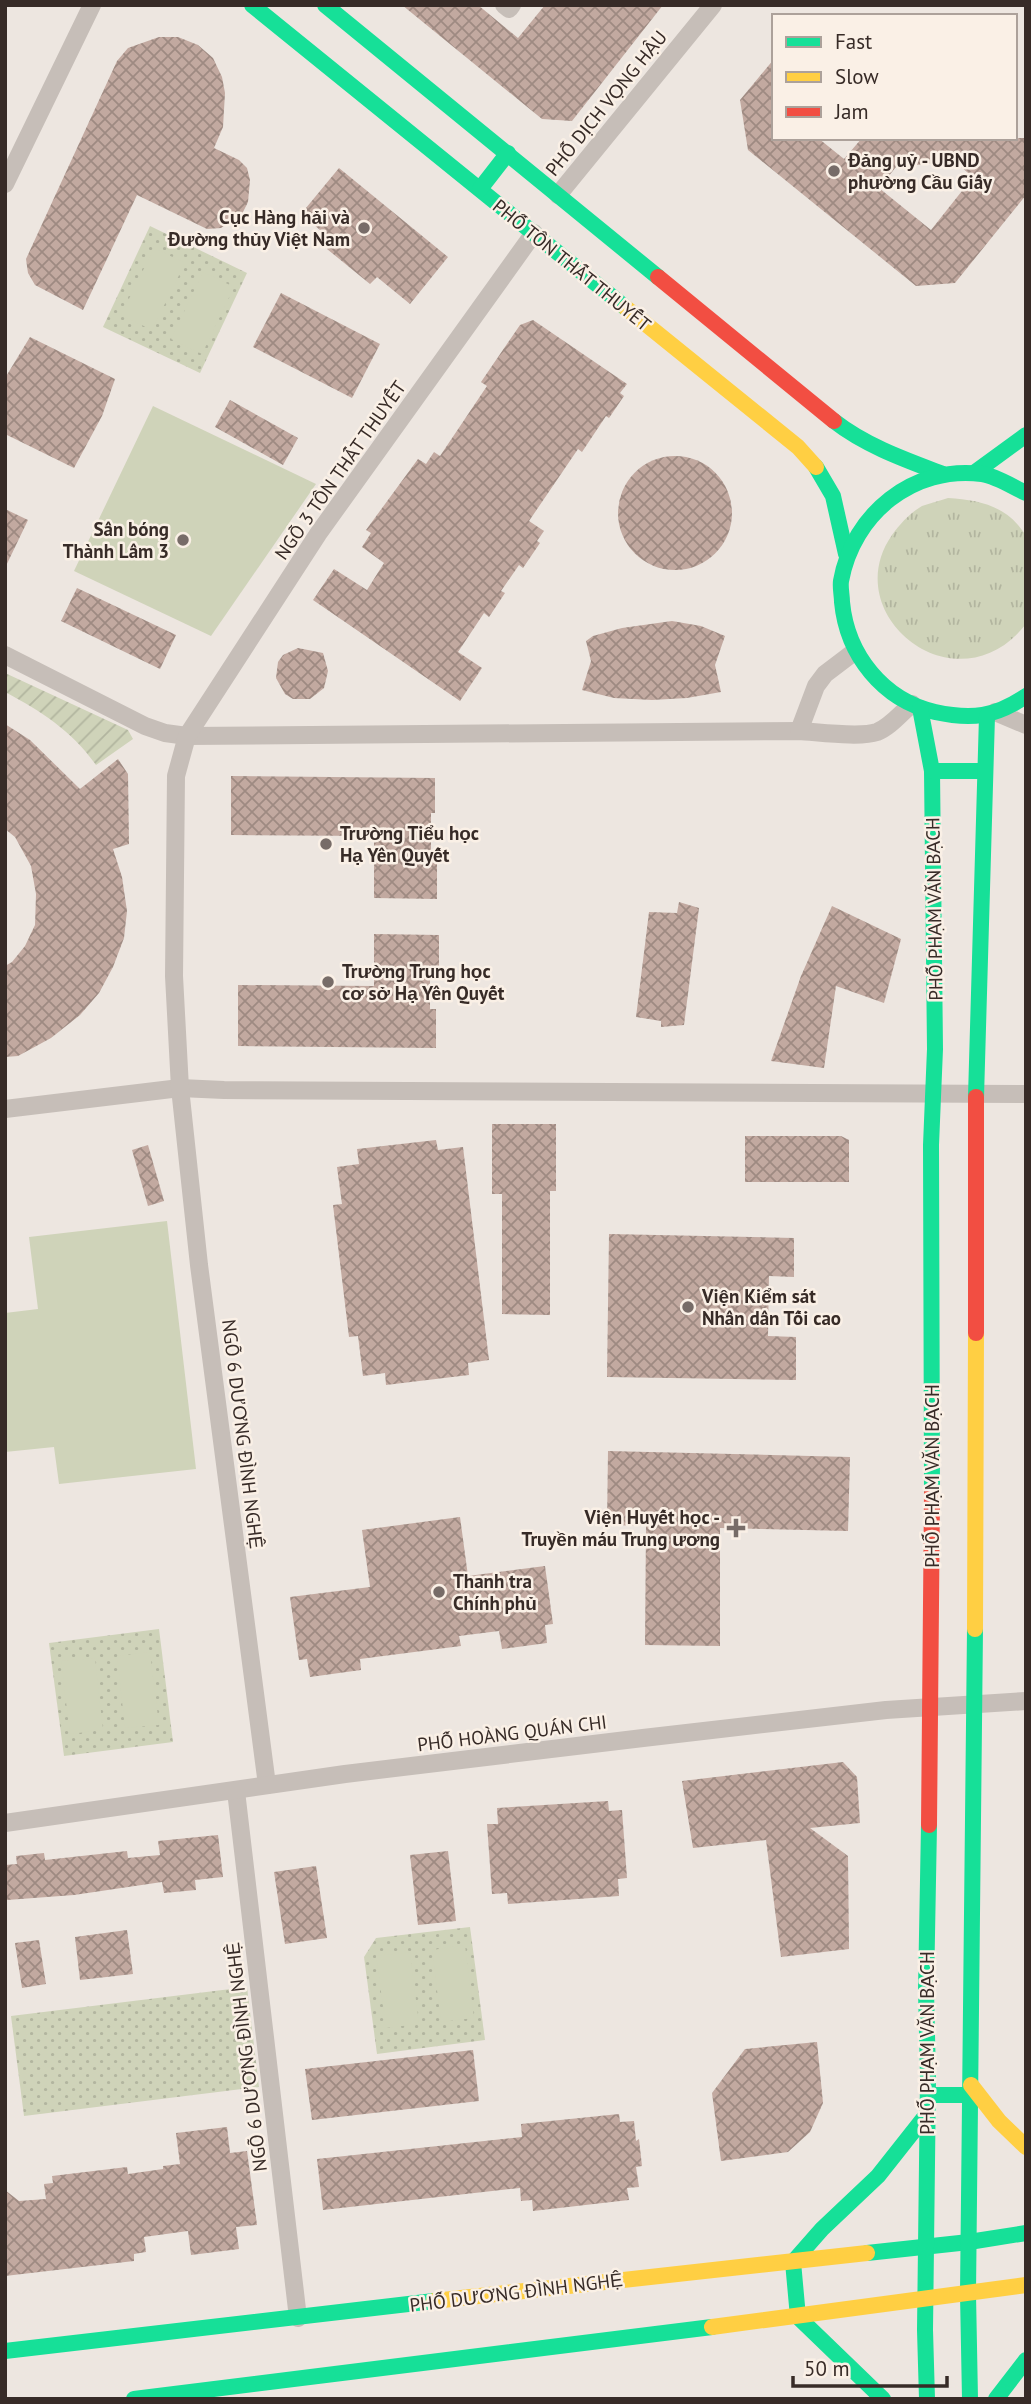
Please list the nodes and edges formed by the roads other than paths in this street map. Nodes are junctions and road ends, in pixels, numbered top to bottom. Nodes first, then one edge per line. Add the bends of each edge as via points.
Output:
1 (92, 5) edge
2 (252, 5) edge
3 (326, 5) edge
4 (504, 5) edge
5 (512, 5) edge
6 (713, 5) edge
7 (508, 153) junction
8 (5, 184) edge
9 (480, 189) junction
10 (558, 195) junction
11 (534, 233) junction
12 (1026, 435) edge
13 (974, 473) junction
14 (943, 474) junction
15 (1026, 493) edge
16 (846, 554) junction
17 (854, 652) junction
18 (5, 655) edge
19 (1026, 696) edge
20 (916, 706) junction
21 (991, 714) junction
22 (1026, 725) edge
23 (799, 731) junction
24 (187, 736) junction
25 (932, 771) junction
26 (984, 771) junction
27 (180, 1088) junction
28 (933, 1093) junction
29 (976, 1094) junction
30 (1026, 1094) edge
31 (5, 1110) edge
32 (1026, 1701) edge
33 (973, 1705) junction
34 (929, 1707) junction
35 (267, 1785) junction
36 (236, 1791) junction
37 (5, 1823) edge
38 (971, 2090) junction
39 (928, 2095) junction
40 (927, 2114) junction
41 (1026, 2147) edge
42 (1026, 2233) edge
43 (969, 2242) junction
44 (927, 2246) junction
45 (793, 2262) junction
46 (1026, 2285) edge
47 (968, 2294) junction
48 (926, 2300) junction
49 (798, 2317) junction
50 (298, 2318) junction
51 (5, 2351) edge
52 (1026, 2360) edge
53 (134, 2399) edge
54 (883, 2399) edge
55 (928, 2399) edge
56 (970, 2399) edge
57 (996, 2399) edge

1 - 8 street
2 - 9 main road, PHỐ TÔN THẤT THUYẾT
3 - 7 main road
4 - 5 street via 509,9
6 - 10 street, PHỐ DỊCH VỌNG HẬU
7 - 9 main road
7 - 10 main road
9 - 11 main road, PHỐ TÔN THẤT THUYẾT
10 - 14 main road via 848,431
11 - 16 main road, PHỐ TÔN THẤT THUYẾT via 819,468 838,507
11 - 24 street, NGÕ 3 TÔN THẤT THUYẾT via 318,534
12 - 13 main road
13 - 14 main road
13 - 15 main road via 995,477
14 - 16 main road via 917,481 873,509
16 - 17 main road via 840,606
17 - 20 main road via 875,679
17 - 23 street via 816,686
18 - 24 street via 145,726
19 - 21 main road
20 - 21 main road via 941,713
20 - 23 street via 876,733
20 - 25 main road, PHỐ PHẠM VĂN BẠCH
21 - 22 street
21 - 26 main road
23 - 24 street
24 - 27 street, NGÕ 3 TÔN THẤT THUYẾT via 176,776 174,976
25 - 26 main road
25 - 28 main road, PHỐ PHẠM VĂN BẠCH
26 - 29 main road
27 - 28 street
27 - 31 street
27 - 35 street, NGÕ 6 DƯƠNG ĐÌNH NGHỆ
28 - 29 street
28 - 34 main road, PHỐ PHẠM VĂN BẠCH
29 - 30 street
29 - 33 main road
32 - 33 street, PHỐ HOÀNG QUÁN CHI
33 - 34 street, PHỐ HOÀNG QUÁN CHI
33 - 38 main road
34 - 35 street, PHỐ HOÀNG QUÁN CHI
34 - 39 main road, PHỐ PHẠM VĂN BẠCH
35 - 36 street, PHỐ HOÀNG QUÁN CHI
36 - 37 street, PHỐ HOÀNG QUÁN CHI
36 - 50 street, NGÕ 6 DƯƠNG ĐÌNH NGHỆ
38 - 39 main road
38 - 41 main road
38 - 43 main road
39 - 40 main road, PHỐ PHẠM VĂN BẠCH
40 - 44 main road, PHỐ PHẠM VĂN BẠCH
40 - 45 main road via 877,2176
42 - 43 main road, PHỐ DƯƠNG ĐÌNH NGHỆ
43 - 44 main road, PHỐ DƯƠNG ĐÌNH NGHỆ
43 - 47 main road
44 - 45 main road, PHỐ DƯƠNG ĐÌNH NGHỆ
44 - 48 main road, PHỐ PHẠM VĂN BẠCH
45 - 49 main road
45 - 50 main road, PHỐ DƯƠNG ĐÌNH NGHỆ
46 - 47 main road
47 - 48 main road
47 - 56 main road
48 - 49 main road
48 - 55 main road, PHỐ PHẠM VĂN BẠCH
49 - 53 main road
49 - 54 main road
50 - 51 main road, PHỐ DƯƠNG ĐÌNH NGHỆ
52 - 57 main road

